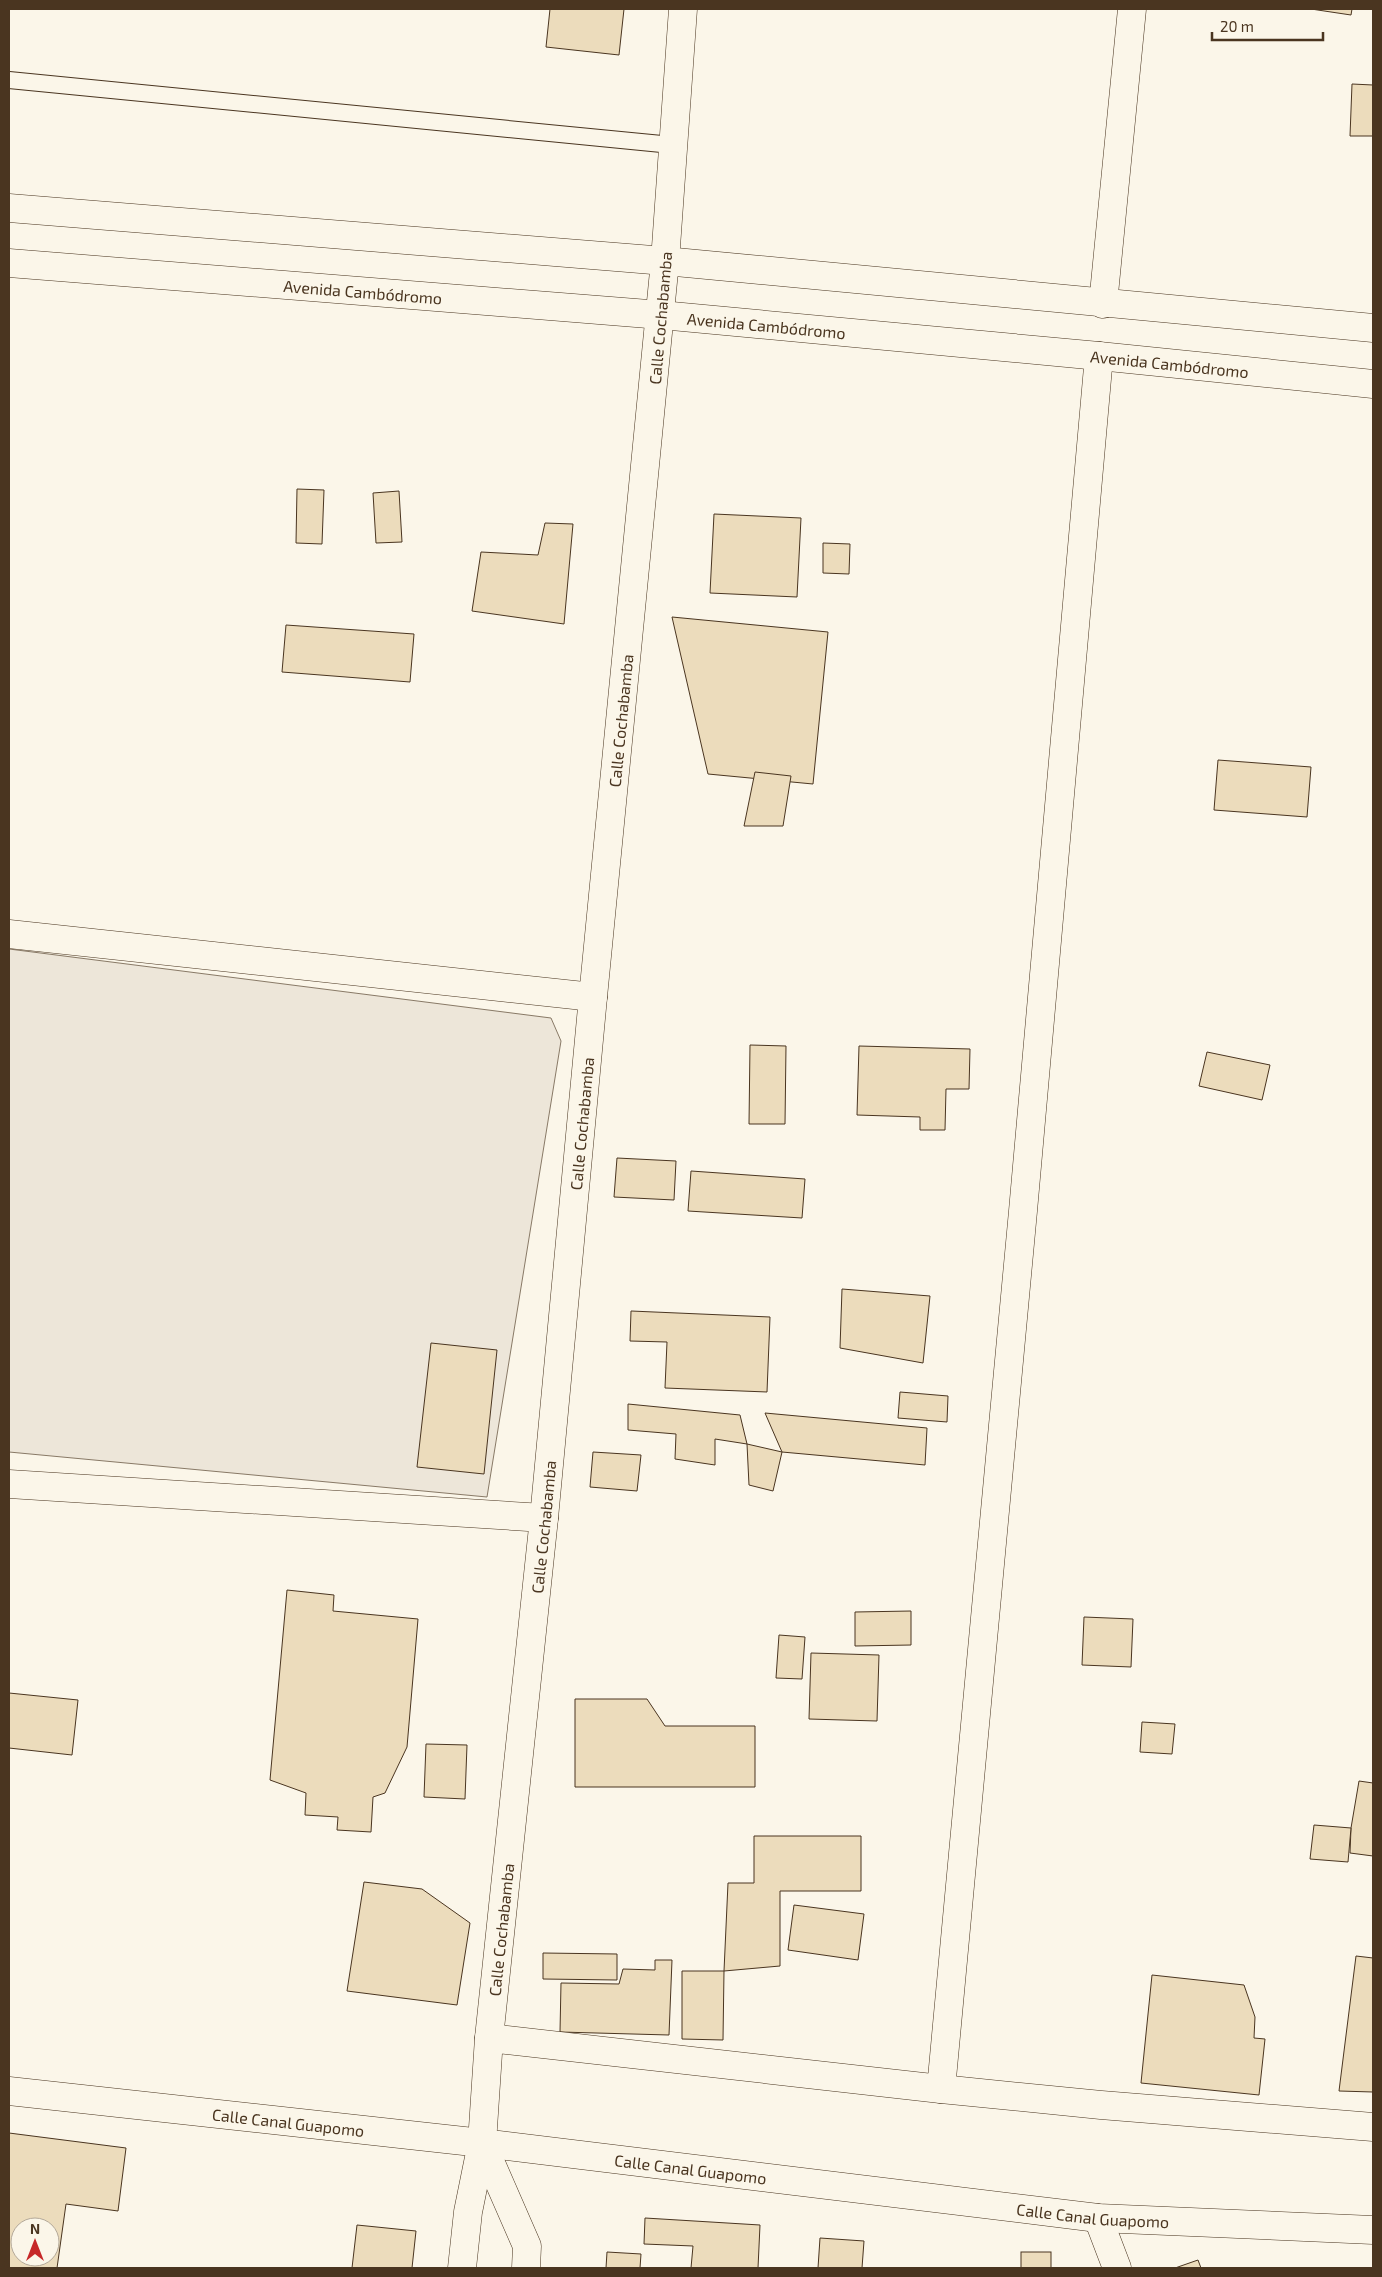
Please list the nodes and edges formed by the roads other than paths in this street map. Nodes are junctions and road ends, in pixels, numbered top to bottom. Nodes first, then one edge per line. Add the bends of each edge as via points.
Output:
1 (683, 9) edge
2 (1132, 9) edge
3 (9, 80) edge
4 (672, 145) junction
5 (9, 208) edge
6 (665, 262) junction
7 (9, 263) edge
8 (1103, 304) junction
9 (661, 315) junction
10 (1373, 328) edge
11 (1099, 356) junction
12 (1373, 384) edge
13 (9, 934) edge
14 (593, 997) junction
15 (9, 1484) edge
16 (544, 1518) junction
17 (489, 2038) junction
18 (941, 2089) junction
19 (9, 2091) edge
20 (1373, 2127) edge
21 (482, 2143) junction
22 (1098, 2218) junction
23 (1373, 2230) edge
24 (462, 2268) edge
25 (526, 2268) edge
26 (1117, 2268) edge

1 - 4 street, Calle Cochabamba
2 - 8 street
3 - 4 lane
4 - 6 street, Calle Cochabamba
5 - 6 street
6 - 8 street
6 - 9 street, Calle Cochabamba
7 - 9 street, Avenida Cambódromo
8 - 10 street
9 - 11 street, Avenida Cambódromo
9 - 14 street, Calle Cochabamba
11 - 12 street, Avenida Cambódromo
11 - 18 street
13 - 14 street
14 - 16 street, Calle Cochabamba
15 - 16 street
16 - 17 street, Calle Cochabamba
17 - 18 street
17 - 21 street, Calle Cochabamba
18 - 20 street
19 - 21 street, Calle Canal Guapomo
21 - 22 street, Calle Canal Guapomo
21 - 24 street, Calle Cochabamba via 468,2212
21 - 25 street, Calle Cochabamba via 527,2246
22 - 23 street, Calle Canal Guapomo
22 - 26 street

